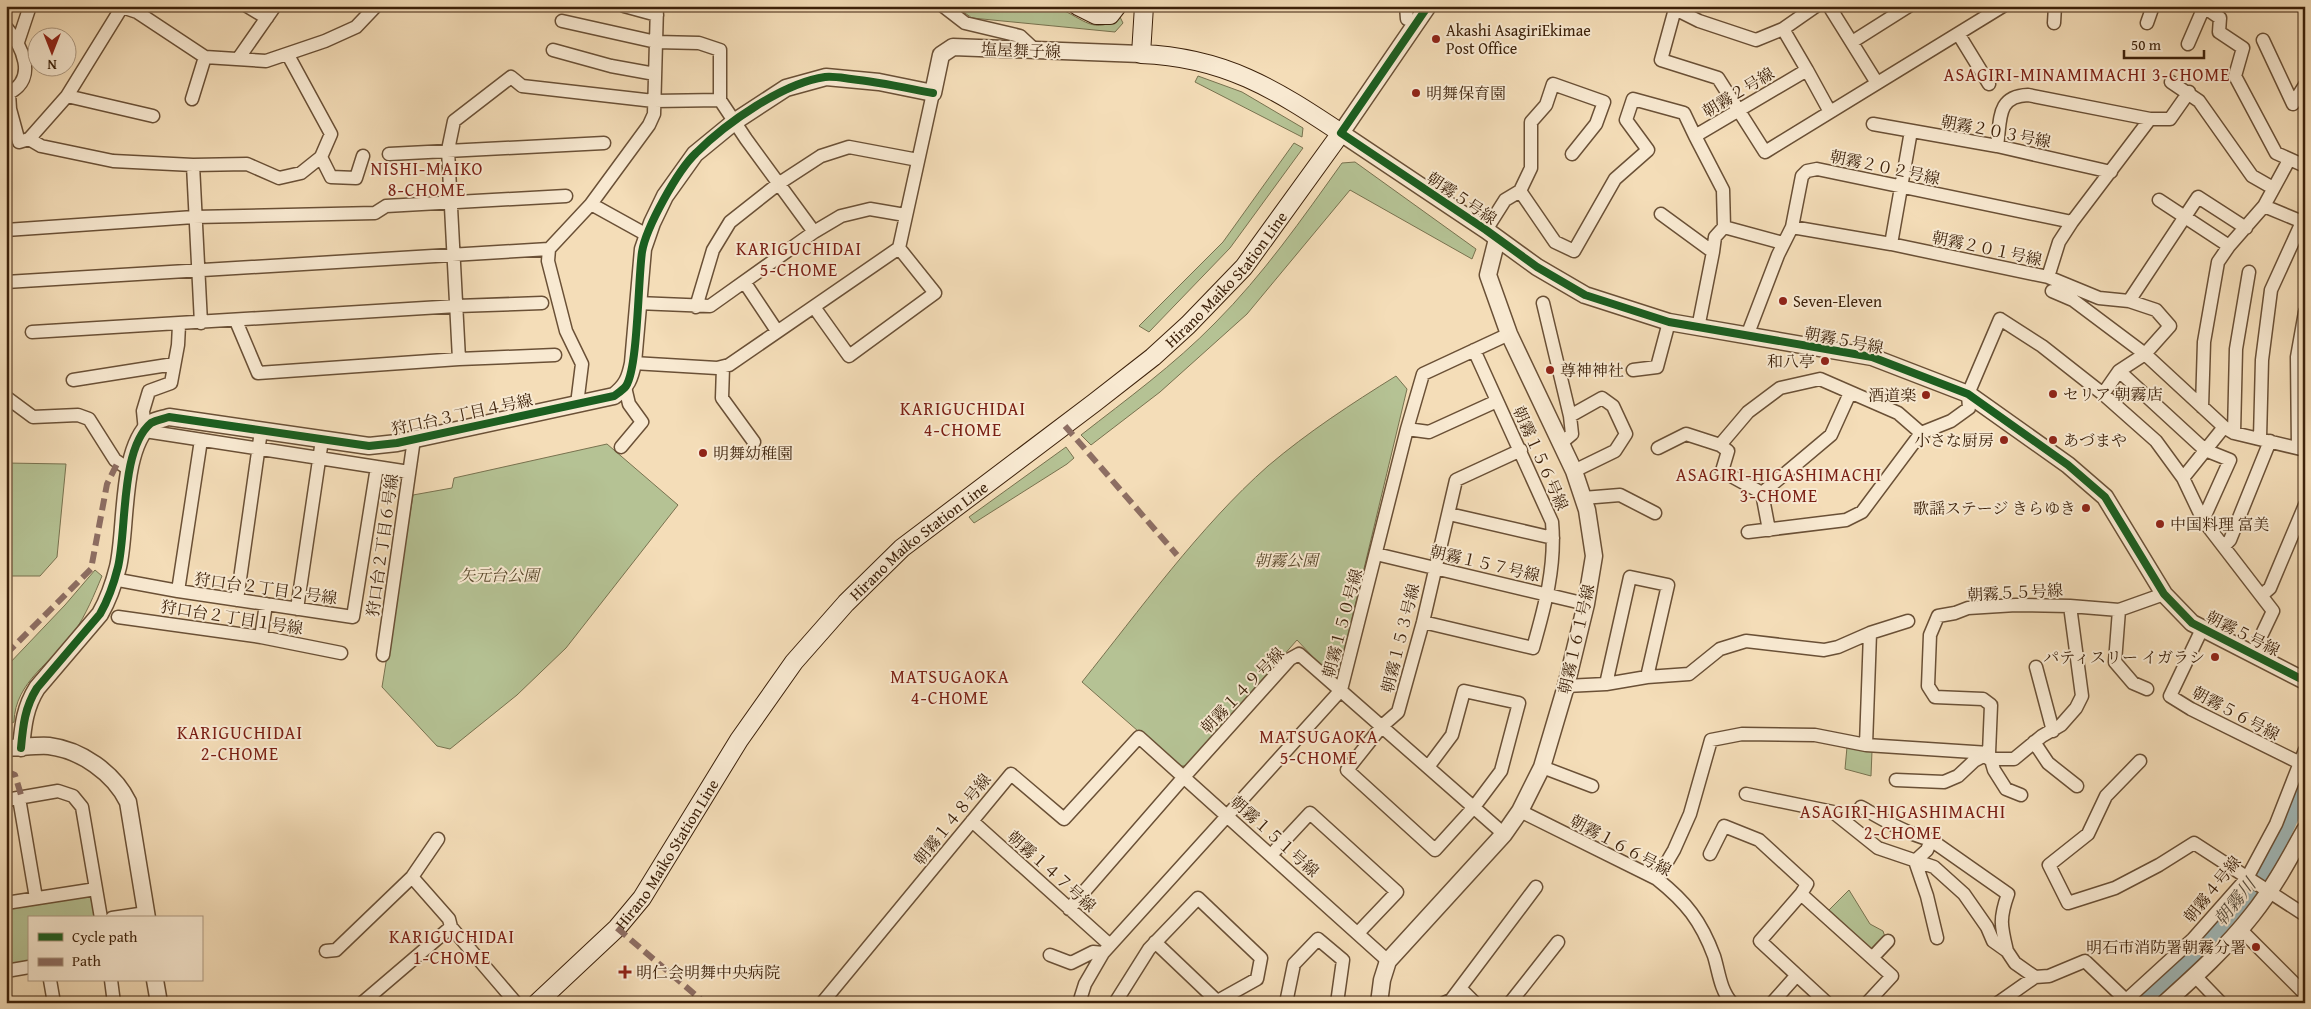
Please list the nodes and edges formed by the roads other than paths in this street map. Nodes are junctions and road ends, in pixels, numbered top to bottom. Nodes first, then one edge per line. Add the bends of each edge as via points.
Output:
1 (30, 6) edge
2 (247, 6) edge
3 (275, 6) edge
4 (376, 6) edge
5 (624, 6) edge
6 (943, 6) edge
7 (1078, 6) edge
8 (1117, 6) edge
9 (1144, 6) edge
10 (1428, 6) edge
11 (1816, 6) edge
12 (1829, 6) edge
13 (1908, 6) edge
14 (2003, 6) edge
15 (2054, 6) edge
16 (2153, 6) edge
17 (122, 7) edge
18 (1410, 10) edge
19 (657, 11) edge
20 (267, 18) junction
21 (562, 21) dead end
22 (2147, 23) dead end
23 (2054, 24) dead end
24 (6, 27) edge
25 (1783, 29) junction
26 (1959, 35) junction
27 (2263, 40) dead end
28 (18, 42) junction
29 (656, 42) junction
30 (1852, 42) junction
31 (2188, 44) dead end
32 (553, 50) dead end
33 (1035, 50) junction
34 (1141, 54) junction
35 (288, 55) junction
36 (205, 57) junction
37 (238, 59) junction
38 (1807, 70) junction
39 (655, 74) junction
40 (2171, 82) dead end
41 (1877, 83) junction
42 (1989, 84) dead end
43 (2305, 86) edge
44 (2189, 92) junction
45 (933, 94) junction
46 (67, 96) junction
47 (192, 99) dead end
48 (720, 100) junction
49 (654, 101) junction
50 (1739, 111) junction
51 (1830, 112) junction
52 (153, 116) dead end
53 (2150, 119) junction
54 (734, 122) junction
55 (1873, 124) dead end
56 (1337, 130) junction
57 (1910, 131) junction
58 (1696, 136) junction
59 (29, 139) junction
60 (604, 143) dead end
61 (1997, 146) junction
62 (448, 150) junction
63 (389, 154) dead end
64 (1572, 154) dead end
65 (363, 156) dead end
66 (321, 157) junction
67 (918, 160) junction
68 (2289, 160) junction
69 (192, 165) junction
70 (2305, 166) edge
71 (2111, 172) junction
72 (778, 184) junction
73 (1902, 186) junction
74 (2274, 188) junction
75 (1520, 191) junction
76 (566, 196) dead end
77 (2159, 200) dead end
78 (451, 202) junction
79 (591, 204) junction
80 (2264, 206) junction
81 (1661, 214) dead end
82 (906, 215) junction
83 (194, 217) junction
84 (2184, 217) junction
85 (2072, 222) junction
86 (2303, 222) edge
87 (1724, 226) junction
88 (1792, 227) junction
89 (2246, 228) junction
90 (6, 230) edge
91 (814, 232) junction
92 (1491, 234) junction
93 (647, 235) junction
94 (1783, 243) junction
95 (1891, 244) junction
96 (2229, 246) junction
97 (899, 248) junction
98 (549, 249) junction
99 (1713, 252) junction
100 (454, 255) junction
101 (198, 271) junction
102 (2249, 272) dead end
103 (2048, 277) junction
104 (6, 282) edge
105 (745, 283) junction
106 (2052, 291) dead end
107 (2129, 301) junction
108 (542, 303) dead end
109 (637, 303) junction
110 (1543, 303) dead end
111 (456, 306) junction
112 (696, 307) junction
113 (814, 307) junction
114 (2305, 312) edge
115 (236, 321) junction
116 (1669, 322) junction
117 (201, 323) junction
118 (179, 325) junction
119 (1698, 328) junction
120 (777, 331) junction
121 (32, 332) dead end
122 (1509, 334) junction
123 (1747, 336) junction
124 (1474, 350) junction
125 (2145, 354) junction
126 (555, 356) dead end
127 (460, 359) junction
128 (633, 363) junction
129 (174, 364) junction
130 (723, 367) junction
131 (1633, 370) dead end
132 (2119, 371) junction
133 (73, 380) dead end
134 (625, 387) junction
135 (1850, 393) junction
136 (1968, 394) junction
137 (2103, 394) junction
138 (6, 397) edge
139 (1497, 401) junction
140 (577, 404) junction
141 (2202, 407) junction
142 (1570, 416) junction
143 (1406, 428) junction
144 (2229, 430) junction
145 (144, 431) junction
146 (261, 431) junction
147 (1921, 433) junction
148 (414, 439) junction
149 (201, 440) junction
150 (322, 440) junction
151 (2265, 440) junction
152 (754, 442) dead end
153 (1560, 444) junction
154 (1720, 445) junction
155 (621, 447) dead end
156 (1658, 448) dead end
157 (259, 449) junction
158 (2301, 449) edge
159 (1521, 450) junction
160 (2205, 450) junction
161 (319, 459) junction
162 (377, 467) junction
163 (130, 470) junction
164 (1574, 471) junction
165 (409, 472) junction
166 (2183, 478) junction
167 (1762, 493) junction
168 (1583, 498) junction
169 (2305, 505) edge
170 (1655, 513) dead end
171 (1449, 514) junction
172 (2204, 520) junction
173 (1769, 530) junction
174 (1748, 532) dead end
175 (1553, 538) junction
176 (2224, 546) junction
177 (1376, 554) junction
178 (1434, 568) junction
179 (113, 579) junction
180 (178, 591) junction
181 (2164, 594) junction
182 (1548, 595) junction
183 (2262, 595) junction
184 (237, 600) junction
185 (266, 604) junction
186 (1586, 604) junction
187 (2070, 606) junction
188 (297, 609) junction
189 (2119, 610) junction
190 (118, 617) dead end
191 (1908, 621) dead end
192 (1423, 622) junction
193 (2202, 629) junction
194 (1870, 633) junction
195 (261, 637) junction
196 (341, 653) dead end
197 (2253, 653) junction
198 (382, 655) dead end
199 (2036, 667) dead end
200 (1647, 677) junction
201 (2305, 681) edge
202 (1606, 684) junction
203 (1566, 686) junction
204 (2147, 689) dead end
205 (1341, 690) junction
206 (1382, 726) junction
207 (2053, 731) junction
208 (1139, 737) joint
209 (2034, 742) junction
210 (1866, 744) junction
211 (14, 748) edge
212 (2305, 750) edge
213 (1989, 756) junction
214 (2140, 761) dead end
215 (2300, 763) junction
216 (1428, 767) junction
217 (1542, 767) junction
218 (1183, 778) junction
219 (1896, 780) dead end
220 (1592, 786) dead end
221 (2077, 786) dead end
222 (1746, 794) dead end
223 (2020, 795) dead end
224 (13, 799) edge
225 (1861, 806) dead end
226 (1474, 807) junction
227 (1520, 811) junction
228 (1228, 816) junction
229 (972, 821) junction
230 (2305, 830) edge
231 (1504, 834) junction
232 (438, 839) dead end
233 (1931, 840) junction
234 (1272, 854) junction
235 (1710, 854) dead end
236 (1915, 861) junction
237 (412, 876) junction
238 (1657, 879) junction
239 (2256, 884) junction
240 (1536, 887) dead end
241 (96, 889) junction
242 (1801, 894) junction
243 (36, 898) junction
244 (6, 903) edge
245 (1069, 909) junction
246 (2305, 914) edge
247 (146, 915) edge
248 (100, 916) edge
249 (451, 927) junction
250 (2240, 929) junction
251 (1358, 933) junction
252 (1937, 938) dead end
253 (1888, 941) dead end
254 (1155, 942) junction
255 (1558, 942) dead end
256 (1107, 949) junction
257 (326, 951) dead end
258 (2007, 951) junction
259 (1050, 954) dead end
260 (1872, 958) junction
261 (1388, 961) junction
262 (28, 967) edge
263 (6, 970) edge
264 (1796, 976) junction
265 (2195, 976) junction
266 (2035, 978) junction
267 (50, 982) edge
268 (110, 982) edge
269 (156, 982) edge
270 (1460, 988) junction
271 (2305, 994) edge
272 (2305, 999) edge
273 (1215, 1002) edge
274 (2127, 1002) edge
275 (54, 1003) edge
276 (114, 1003) edge
277 (159, 1003) edge
278 (362, 1003) edge
279 (516, 1003) edge
280 (523, 1003) edge
281 (537, 1003) edge
282 (822, 1003) edge
283 (1079, 1003) edge
284 (1115, 1003) edge
285 (1286, 1003) edge
286 (1337, 1003) edge
287 (1379, 1003) edge
288 (1444, 1003) edge
289 (1474, 1003) edge
290 (1510, 1003) edge
291 (1732, 1003) edge
292 (1772, 1003) edge
293 (1828, 1003) edge
294 (1867, 1003) edge
295 (1998, 1003) edge
296 (2165, 1003) edge
297 (2221, 1003) edge
298 (2301, 1003) edge

1 - 28 street
2 - 20 street
3 - 20 street
4 - 35 street via 356,27
5 - 19 street
6 - 33 street via 965,24 1020,36
7 - 8 main road via 1102,16 1110,15
9 - 34 main road
10 - 56 street
11 - 25 street
12 - 30 street
13 - 30 street
14 - 26 street
15 - 23 street
16 - 22 street
17 - 36 street via 137,12
17 - 46 street
18 - 56 street
19 - 29 street
20 - 37 street
21 - 29 street
24 - 28 street
25 - 38 street
25 - 50 street via 1756,40 1699,21 1675,9 1661,60 1718,78
26 - 41 street
26 - 42 street
27 - 43 street via 2293,104
28 - 59 street via 26,70 16,90 10,93 10,109 19,142
29 - 39 street
29 - 48 street via 699,43 720,50
30 - 41 street
31 - 68 street via 2204,7 2220,18 2219,32 2243,48 2235,76 2276,153
32 - 39 street
33 - 34 street, 塩屋舞子線
33 - 45 street, 塩屋舞子線 via 953,48 941,55
34 - 56 main road via 1182,58 1230,70 1258,81
35 - 37 street via 266,61
35 - 66 street via 331,134
36 - 37 street
36 - 47 street
38 - 50 street, 朝霧２号線
38 - 51 street
39 - 49 street
40 - 44 street
41 - 51 street
44 - 53 street via 2170,119
44 - 74 street via 2199,101 2252,176
45 - 54 street via 879,82 826,77 786,88
45 - 67 street
46 - 52 street
46 - 59 street
48 - 49 street
48 - 54 street
49 - 62 street via 522,86 511,77 454,121
49 - 79 street via 654,114 649,125
50 - 51 street via 1765,152
50 - 58 street, 朝霧２号線
53 - 61 street via 2016,95 2008,99 2002,109
53 - 71 street, 朝霧２０１号線
54 - 72 street
54 - 93 street via 695,154 665,196
55 - 57 street, 朝霧２０３号線
56 - 92 street, 朝霧５号線
56 - 280 main road, Hirano Maiko Station Line via 1239,264 1190,315 1130,366 897,544 840,596 740,720 630,904 589,947
56 - 281 main road, Hirano Maiko Station Line via 1244,267 1188,325 1094,404 902,548 846,603 794,662 738,740 642,898 617,928
57 - 61 street, 朝霧２０３号線
57 - 73 street
58 - 75 street, 朝霧２号線 via 1684,113 1633,99 1626,120 1648,150 1616,179 1574,251 1555,242
58 - 87 street via 1723,190
59 - 69 street via 41,146 113,162
60 - 62 street
61 - 71 street, 朝霧２０３号線
62 - 63 street
62 - 78 street
64 - 75 street via 1596,124 1604,102 1553,84 1546,105 1531,122 1531,168
65 - 66 street via 356,178 331,177
66 - 69 street via 302,173 280,178 247,164
67 - 72 street via 849,147 822,156
67 - 82 street
68 - 70 street
68 - 74 street
69 - 83 street
71 - 85 street, 朝霧２０１号線
72 - 91 street
72 - 112 street via 730,222 713,250
73 - 85 street, 朝霧２０２号線
73 - 88 street, 朝霧２０２号線 via 1817,169 1807,171 1802,176
73 - 95 street
74 - 80 street
75 - 92 street via 1506,200
76 - 78 street
77 - 84 street
78 - 83 street via 386,206 376,213
78 - 100 street
79 - 93 street
79 - 98 street
80 - 86 street
80 - 89 street
81 - 99 street
82 - 91 street via 870,209 842,216
82 - 97 street
83 - 90 street
83 - 101 street
84 - 89 street via 2198,197
84 - 96 street
84 - 107 street
85 - 103 street, 朝霧２０１号線 via 2059,242
86 - 151 street via 2271,290 2262,360
87 - 94 street
87 - 99 street via 1715,237
88 - 94 street, 朝霧２０２号線
88 - 95 street, 朝霧２０１号線
89 - 96 street
91 - 105 street
92 - 116 street, 朝霧５号線 via 1537,267 1585,295
92 - 122 street, 朝霧１６１号線 via 1488,275
93 - 109 street
94 - 123 street, 朝霧２０２号線
95 - 103 street, 朝霧２０１号線
96 - 141 street via 2218,262 2204,342
97 - 113 street
97 - 113 street via 935,293 849,356
98 - 100 street
98 - 140 street via 548,261 566,331 582,364
99 - 119 street
100 - 101 street
100 - 111 street
101 - 104 street
101 - 117 street
102 - 144 street via 2236,349
103 - 107 street via 2099,298
105 - 112 street via 710,306
105 - 120 street
106 - 125 street via 2073,300
107 - 125 street via 2156,310 2170,326
108 - 111 street
109 - 112 street
109 - 128 street
110 - 142 street
111 - 115 street
111 - 127 street
113 - 120 street
114 - 158 street via 2297,356
115 - 117 street
115 - 127 street via 258,373
116 - 119 street, 朝霧５号線
116 - 131 street via 1656,367
117 - 118 street
118 - 121 street
118 - 129 street
119 - 123 street, 朝霧５号線
120 - 130 street
122 - 124 street, 朝霧１５０号線
122 - 153 street, 朝霧１６１号線
123 - 136 street, 朝霧５号線 via 1872,357
124 - 139 street, 朝霧１５６号線
124 - 143 street, 朝霧１５０号線 via 1423,374
125 - 132 street
125 - 141 street
126 - 127 street
128 - 130 street
128 - 134 street
129 - 133 street
129 - 145 street via 171,383 149,391 143,411
130 - 152 street via 722,398
132 - 137 street
132 - 160 street
134 - 140 street, 狩口台３丁目４号線 via 614,396
134 - 155 street via 629,404 642,422
135 - 147 street via 1898,413
135 - 154 street via 1820,379 1780,388 1748,412
135 - 167 street via 1831,435
136 - 137 street via 2000,319 2042,346
136 - 147 street via 1969,408 1951,421
136 - 181 street, 朝霧５号線 via 2068,465 2105,497
137 - 166 street via 2156,441
138 - 163 street via 33,417 78,415 89,419 116,460
139 - 143 street via 1429,432
139 - 159 street, 朝霧１５６号線
140 - 148 street, 狩口台３丁目４号線
141 - 144 street
142 - 153 street via 1572,434
142 - 164 street via 1602,398 1613,406 1626,434 1616,451
143 - 177 street, 朝霧１５０号線
144 - 151 street
144 - 160 street
145 - 146 street, 狩口台３丁目４号線 via 152,422 169,417
145 - 149 street
145 - 163 street via 132,456
146 - 150 street, 狩口台３丁目４号線
146 - 157 street
147 - 173 street via 1862,512 1846,520
148 - 150 street, 狩口台３丁目４号線 via 369,446
148 - 165 street, 狩口台２丁目６号線
149 - 157 street
149 - 180 street
150 - 161 street
151 - 158 street
151 - 176 street via 2230,540
153 - 164 street, 朝霧１６１号線
154 - 156 street via 1686,434
154 - 167 street via 1728,451 1722,471
157 - 161 street
157 - 184 street
159 - 171 street, 朝霧１５３号線 via 1456,480
159 - 175 street, 朝霧１５６号線 via 1552,522
160 - 166 street
160 - 172 street via 2230,460
161 - 162 street
161 - 188 street
162 - 165 street
162 - 188 street, 狩口台２丁目２号線 via 353,617
163 - 179 street via 118,567
164 - 168 street, 朝霧１６１号線
165 - 198 street, 狩口台２丁目６号線
166 - 172 street
167 - 173 street
168 - 170 street via 1620,495
168 - 186 street, 朝霧１６１号線 via 1594,556
169 - 183 street via 2270,588
171 - 175 street
171 - 178 street, 朝霧１５３号線
172 - 176 street
173 - 174 street
175 - 182 street, 朝霧１５６号線
176 - 183 street
177 - 178 street, 朝霧１５７号線
177 - 205 street, 朝霧１５０号線
178 - 182 street, 朝霧１５７号線
178 - 192 street, 朝霧１５３号線
179 - 180 street, 狩口台２丁目２号線
179 - 211 street via 100,614 29,700
180 - 184 street, 狩口台２丁目２号線
181 - 189 street, 朝霧５５号線
181 - 193 street, 朝霧５号線
182 - 186 street, 朝霧１５７号線
182 - 192 street, 朝霧１５６号線 via 1533,648
183 - 197 street via 2273,611
184 - 185 street, 狩口台２丁目２号線
185 - 188 street, 狩口台２丁目２号線
185 - 195 street
186 - 203 street, 朝霧１６１号線
187 - 189 street, 朝霧５５号線
187 - 207 street via 2082,696 2076,708
187 - 213 street, 朝霧５５号線 via 1968,608 1938,616 1930,635 1928,686 1935,697 1983,699 1991,705
189 - 204 street via 2116,662 2133,683
190 - 195 street, 狩口台２丁目１号線
191 - 194 street
192 - 206 street, 朝霧１５３号線 via 1398,712
193 - 197 street, 朝霧５号線
193 - 215 street, 朝霧５６号線 via 2170,696
194 - 200 street via 1824,650 1746,641 1720,649 1690,674
194 - 210 street
195 - 196 street, 狩口台２丁目１号線
197 - 201 street, 朝霧５号線
199 - 207 street
200 - 202 street
200 - 202 street via 1668,585 1630,577
202 - 203 street
203 - 217 street, 朝霧１６１号線
205 - 206 street, 朝霧１４９号線
205 - 218 street, 朝霧１４９号線 via 1299,654 1290,659
205 - 228 street, 朝霧１５０号線
206 - 216 street, 朝霧１４９号線
206 - 226 street, 朝霧１５３号線 via 1347,770 1435,850
207 - 209 street
208 - 218 street, 朝霧１５１号線
208 - 229 street, 朝霧１４８号線 via 1064,819 1011,774
209 - 213 street via 2014,759
209 - 221 street via 2048,763
210 - 213 street
210 - 238 street via 1815,735 1742,734 1711,740 1690,814
211 - 247 street via 49,746 71,752 91,762 121,788 128,802
212 - 215 street, 朝霧４号線
213 - 219 street via 1974,761 1958,776 1944,782
213 - 223 street via 2006,789
214 - 239 street via 2106,796 2088,834 2049,865 2068,903 2116,888 2194,843
215 - 239 street, 朝霧４号線
216 - 226 street, 朝霧１４９号線
216 - 226 street via 1452,735 1464,691 1520,703 1501,771
217 - 220 street
217 - 227 street, 朝霧１６１号線
218 - 228 street, 朝霧１５１号線
218 - 245 street, 朝霧１４９号線
222 - 236 street via 1833,812 1878,848
224 - 241 street via 58,792 73,796 82,808
224 - 243 street
225 - 233 street via 1894,827
226 - 231 street, 朝霧１４９号線
227 - 231 street, 朝霧１６１号線
227 - 238 street, 朝霧１６６号線
228 - 234 street, 朝霧１５１号線
228 - 256 street, 朝霧１５０号線
229 - 245 street, 朝霧１４７号線
229 - 282 street, 朝霧１４８号線
230 - 239 street
231 - 261 street, 朝霧１６１号線
232 - 237 street
233 - 236 street via 1927,850
233 - 258 street via 2008,894 2001,913
234 - 251 street, 朝霧１５１号線
234 - 251 street via 1310,813 1397,892
235 - 242 street via 1724,826 1760,840 1807,884
236 - 252 street
236 - 258 street via 1934,867 1964,894 1988,927 1993,941
237 - 249 street via 449,919
237 - 257 street via 336,950
238 - 291 street, 朝霧１６６号線 via 1675,893 1697,918 1725,995
239 - 246 street
239 - 250 street
239 - 274 street, 朝霧４号線
240 - 270 street
241 - 243 street
241 - 248 street
242 - 260 street
242 - 264 street via 1760,941
243 - 244 street
245 - 256 street, 朝霧１４７号線
249 - 278 street
249 - 279 street
250 - 265 street
250 - 271 street
251 - 261 street, 朝霧１５１号線
253 - 260 street
254 - 273 street
254 - 273 street via 1198,898 1261,958 1257,978
254 - 284 street
255 - 290 street
256 - 259 street via 1071,963
256 - 283 street, 朝霧１５０号線 via 1085,984
258 - 266 street
260 - 294 street via 1892,976
261 - 287 street, 朝霧１６１号線
262 - 263 street
264 - 292 street
264 - 293 street
265 - 296 street
265 - 297 street
266 - 274 street via 2049,976 2085,961
266 - 295 street
267 - 275 street
268 - 276 street
269 - 277 street
270 - 288 street via 1452,1000
270 - 289 street
272 - 298 street
285 - 286 street via 1294,964 1318,939 1342,960

